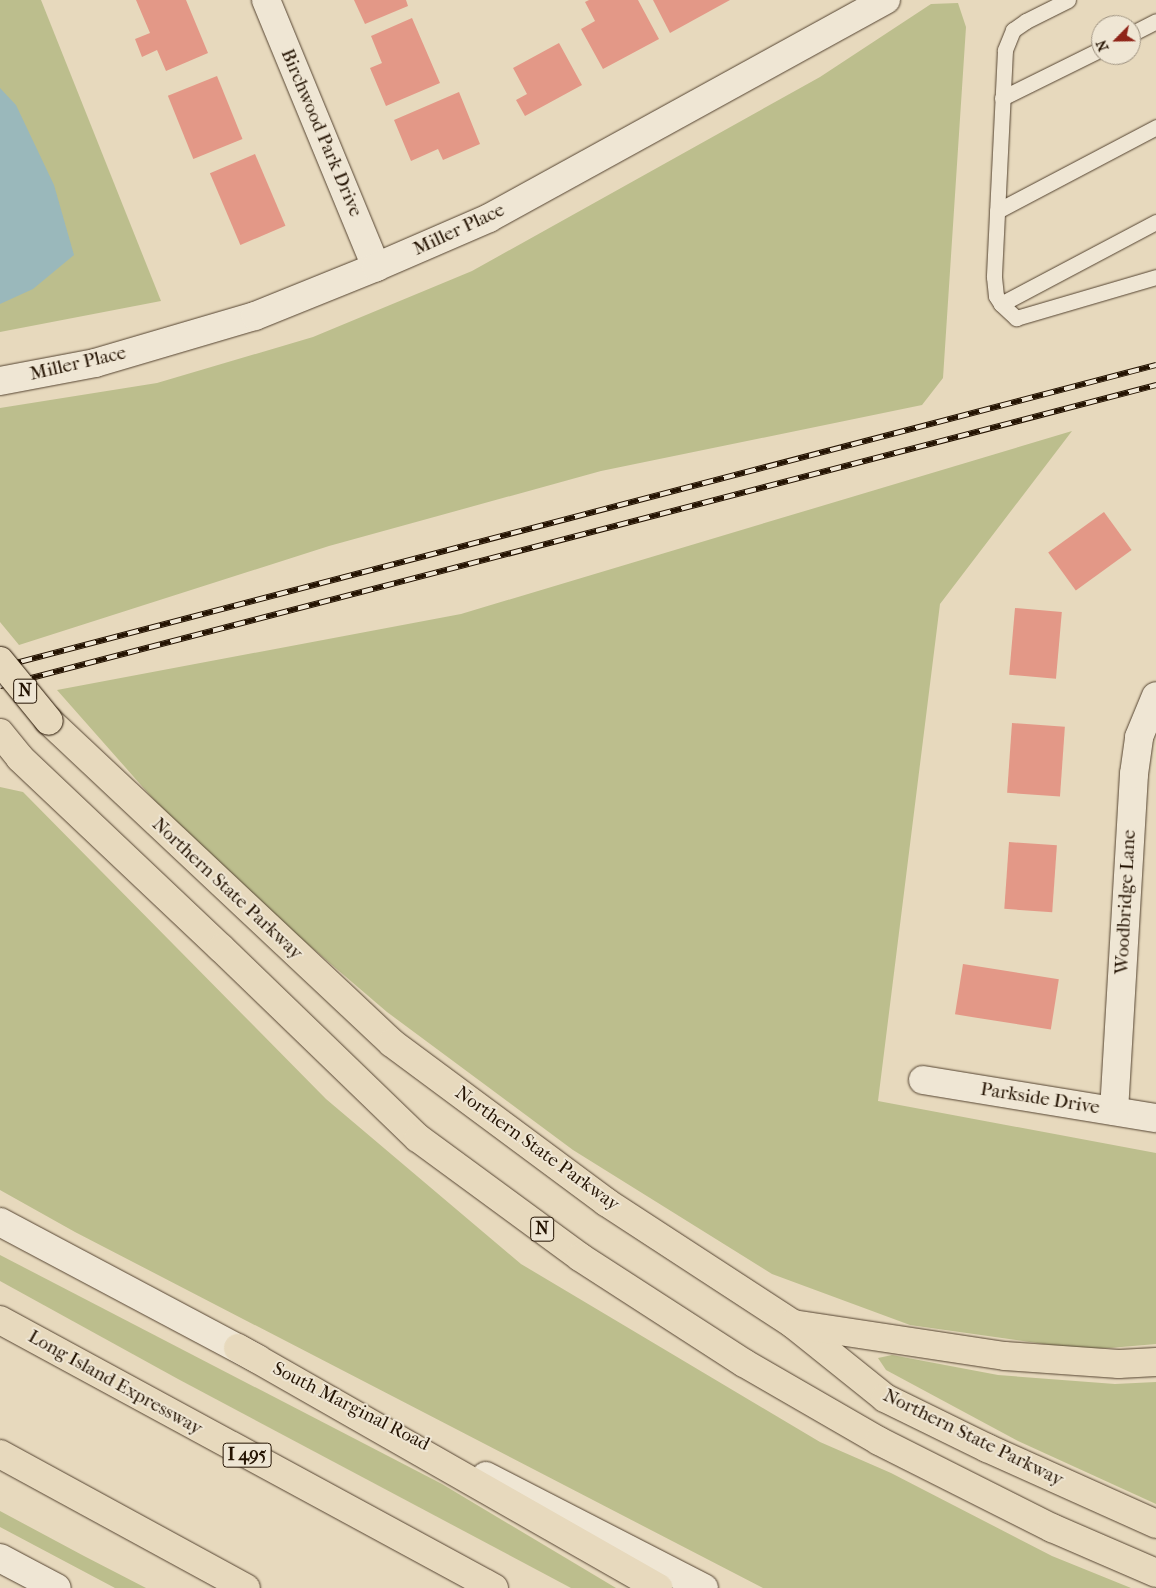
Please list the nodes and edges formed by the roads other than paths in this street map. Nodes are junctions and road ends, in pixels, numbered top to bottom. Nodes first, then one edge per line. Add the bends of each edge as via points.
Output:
1 (266, 0) edge
2 (886, 0) edge
3 (1068, 0) edge
4 (1156, 21) edge
5 (1141, 29) edge
6 (1091, 54) edge
7 (1002, 98) junction
8 (1156, 127) edge
9 (997, 211) junction
10 (1156, 222) edge
11 (376, 267) junction
12 (1156, 277) edge
13 (1000, 304) junction
14 (0, 381) edge
15 (0, 661) edge
16 (1156, 696) edge
17 (0, 733) edge
18 (923, 1080) dead end
19 (1114, 1111) junction
20 (1156, 1118) edge
21 (0, 1222) edge
22 (0, 1320) edge
23 (793, 1324) junction
24 (238, 1348) junction
25 (1156, 1362) edge
26 (0, 1454) edge
27 (1156, 1524) edge
28 (0, 1558) edge
29 (1156, 1573) edge
30 (57, 1588) edge
31 (246, 1588) edge
32 (494, 1588) edge
33 (658, 1588) edge
34 (704, 1588) edge

1 - 11 street, Birchwood Park Drive
2 - 11 street, Miller Place via 489,218
3 - 7 lane via 1013,30 1004,50
4 - 5 lane
6 - 7 lane
7 - 9 lane
8 - 9 lane
9 - 13 lane via 994,277
10 - 13 lane
11 - 14 street, Miller Place via 255,316 95,363
12 - 13 lane via 1016,318
15 - 23 highway, Northern State Parkway / N, bridge via 49,721 392,1043 606,1202
16 - 19 street, Woodbridge Lane via 1139,737 1134,774
17 - 29 highway, N via 20,758 418,1138 580,1257 744,1363 879,1441 1052,1528
18 - 19 street, Parkside Drive
19 - 20 street, Parkside Drive
21 - 24 street, South Marginal Road
22 - 32 highway, Long Island Expressway / I 495
23 - 25 highway via 1004,1356 1119,1364
23 - 27 highway, Northern State Parkway / N via 885,1398
24 - 33 highway
24 - 34 street, South Marginal Road
26 - 31 highway
28 - 30 street

